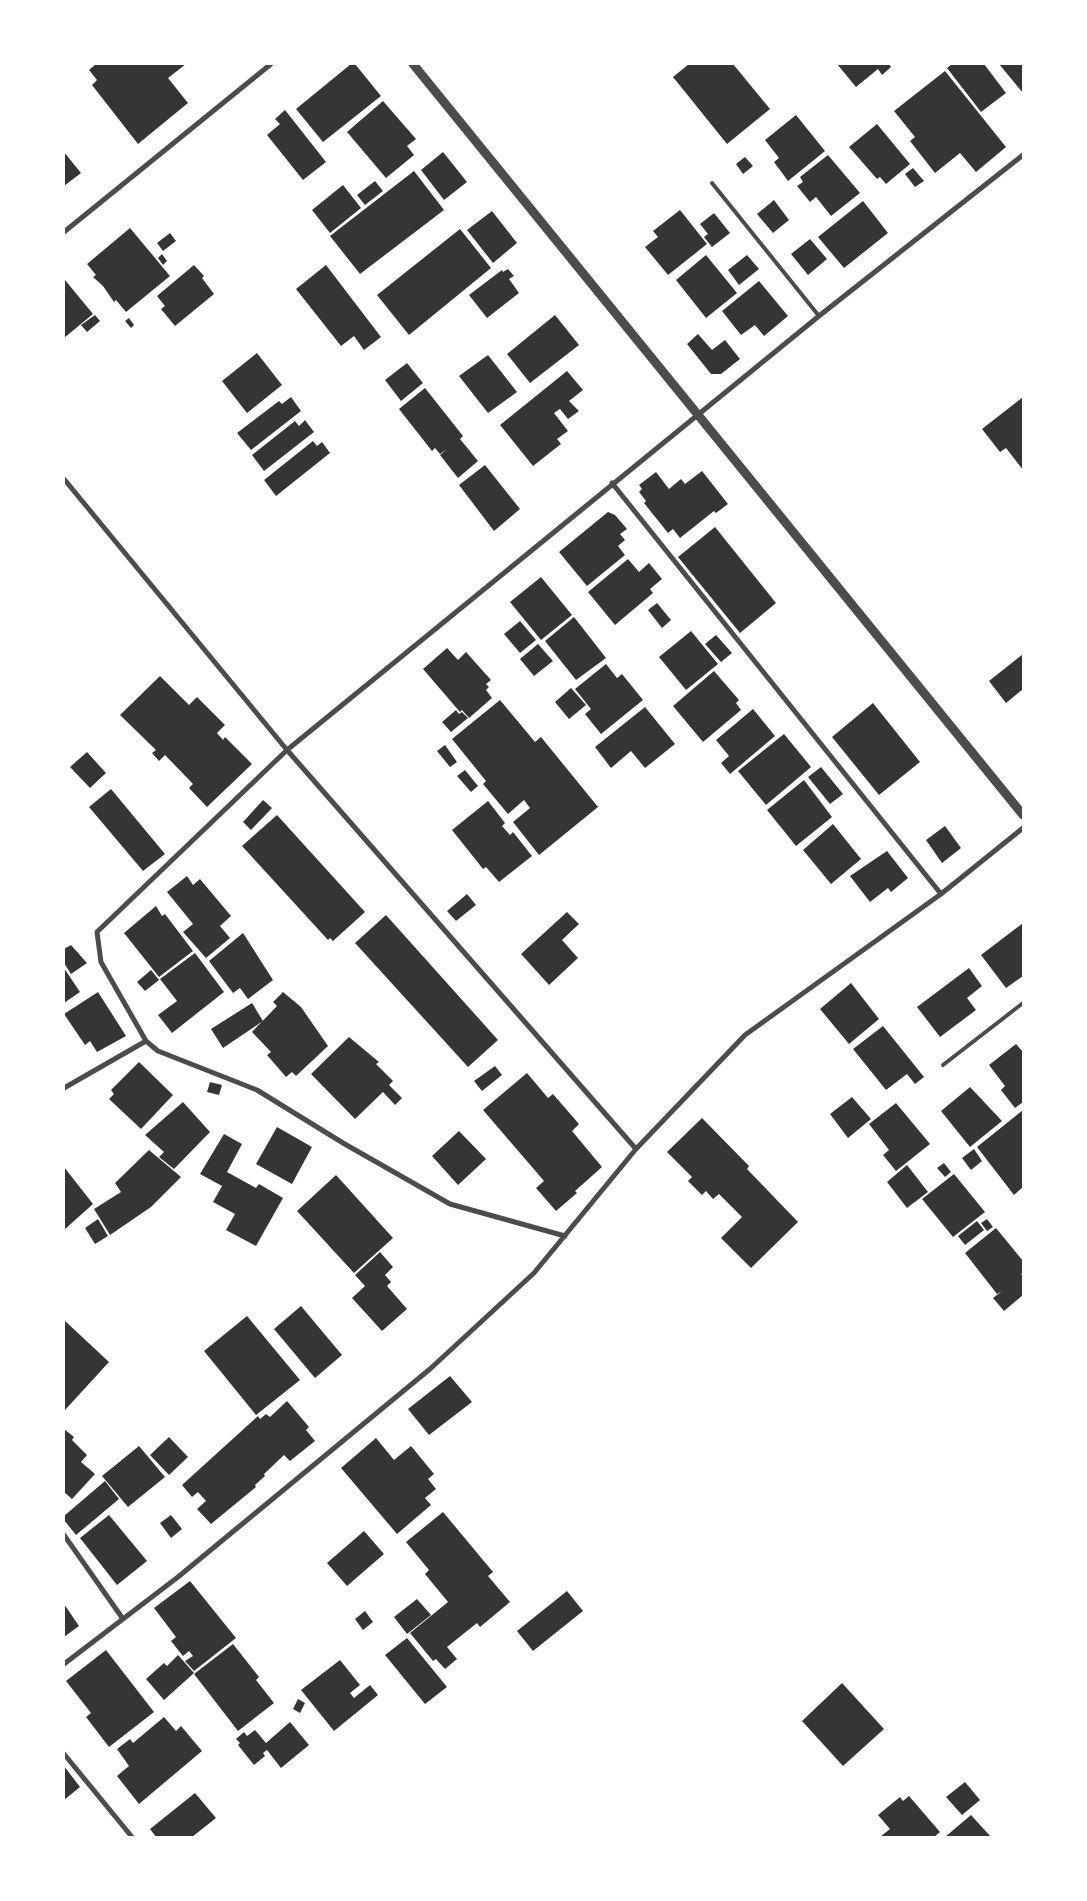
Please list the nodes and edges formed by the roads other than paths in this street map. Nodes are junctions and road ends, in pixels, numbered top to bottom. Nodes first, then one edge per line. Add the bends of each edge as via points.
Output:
1 (271, 64) edge
2 (413, 64) edge
3 (1023, 155) edge
4 (712, 183) dead end
5 (64, 232) edge
6 (819, 316) junction
7 (699, 414) junction
8 (64, 479) edge
9 (612, 484) junction
10 (287, 750) junction
11 (1023, 815) edge
12 (1023, 828) edge
13 (941, 894) junction
14 (1023, 1003) edge
15 (146, 1041) junction
16 (943, 1065) dead end
17 (64, 1088) edge
18 (636, 1149) junction
19 (565, 1236) junction
20 (64, 1535) edge
21 (123, 1619) junction
22 (64, 1664) edge
23 (64, 1754) edge
24 (132, 1837) edge

1 - 5 street
2 - 7 street
3 - 6 street
4 - 6 lane
6 - 7 street
7 - 9 street
7 - 11 street
8 - 10 street
9 - 10 street
9 - 13 street
10 - 15 street via 97,932 101,962
10 - 18 street
12 - 13 street
13 - 18 street via 746,1035
14 - 16 lane
15 - 17 street
15 - 19 street via 158,1050 258,1090 450,1204
18 - 19 street
19 - 21 street via 534,1273 430,1370 203,1558
20 - 21 street
21 - 22 street
23 - 24 street

